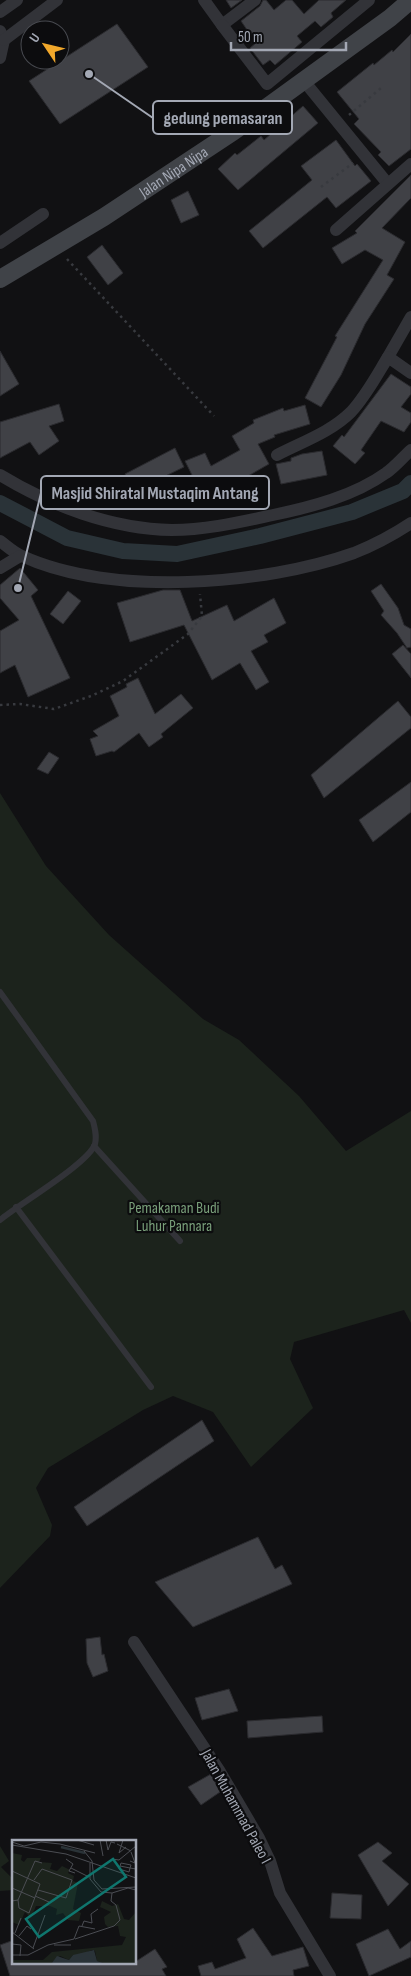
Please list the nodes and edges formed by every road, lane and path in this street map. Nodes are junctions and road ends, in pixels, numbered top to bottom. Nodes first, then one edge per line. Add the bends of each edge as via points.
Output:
1 (17, 0) edge
2 (57, 0) edge
3 (204, 0) edge
4 (255, 0) edge
5 (369, 0) edge
6 (411, 0) edge
7 (0, 12) edge
8 (222, 25) junction
9 (2, 36) edge
10 (0, 58) edge
11 (304, 81) junction
12 (267, 84) junction
13 (381, 88) dead end
14 (277, 100) junction
15 (338, 124) junction
16 (364, 154) junction
17 (411, 164) edge
18 (388, 184) junction
19 (321, 187) dead end
20 (43, 214) dead end
21 (336, 230) dead end
22 (0, 243) edge
23 (56, 246) junction
24 (0, 280) edge
25 (411, 316) edge
26 (388, 357) junction
27 (411, 373) edge
28 (214, 416) dead end
29 (411, 450) edge
30 (277, 455) dead end
31 (0, 475) edge
32 (411, 523) edge
33 (0, 541) edge
34 (20, 556) junction
35 (0, 568) edge
36 (198, 582) junction
37 (0, 705) edge
38 (0, 992) edge
39 (94, 1146) junction
40 (16, 1207) junction
41 (0, 1220) edge
42 (180, 1241) dead end
43 (151, 1387) dead end
44 (134, 1642) dead end
45 (330, 1976) edge

1 - 7 street
2 - 9 street
3 - 8 street
4 - 8 street
5 - 12 street
6 - 11 street, Jalan Nipa Nipa
8 - 12 street
9 - 10 street
11 - 14 street, Jalan Nipa Nipa
11 - 15 street
12 - 14 street
13 - 15 path
14 - 23 street, Jalan Nipa Nipa
15 - 16 street
16 - 18 street
16 - 19 path
17 - 18 street
18 - 21 street
20 - 22 street
23 - 24 street, Jalan Nipa Nipa
23 - 28 path
25 - 26 street
26 - 27 street
26 - 30 street via 343,419
29 - 31 street via 387,473 354,491 306,508 217,527 180,529 113,523 59,505
32 - 36 street via 380,542 320,564
33 - 34 street
34 - 35 street
34 - 36 street via 86,574 132,580
36 - 37 path via 202,616 188,634 123,682 54,709
38 - 39 lane via 93,1121
39 - 40 lane via 78,1164
39 - 42 lane
40 - 41 lane
40 - 43 lane
44 - 45 street, Jalan Muhammad Paleo I via 219,1770 259,1838 280,1893

